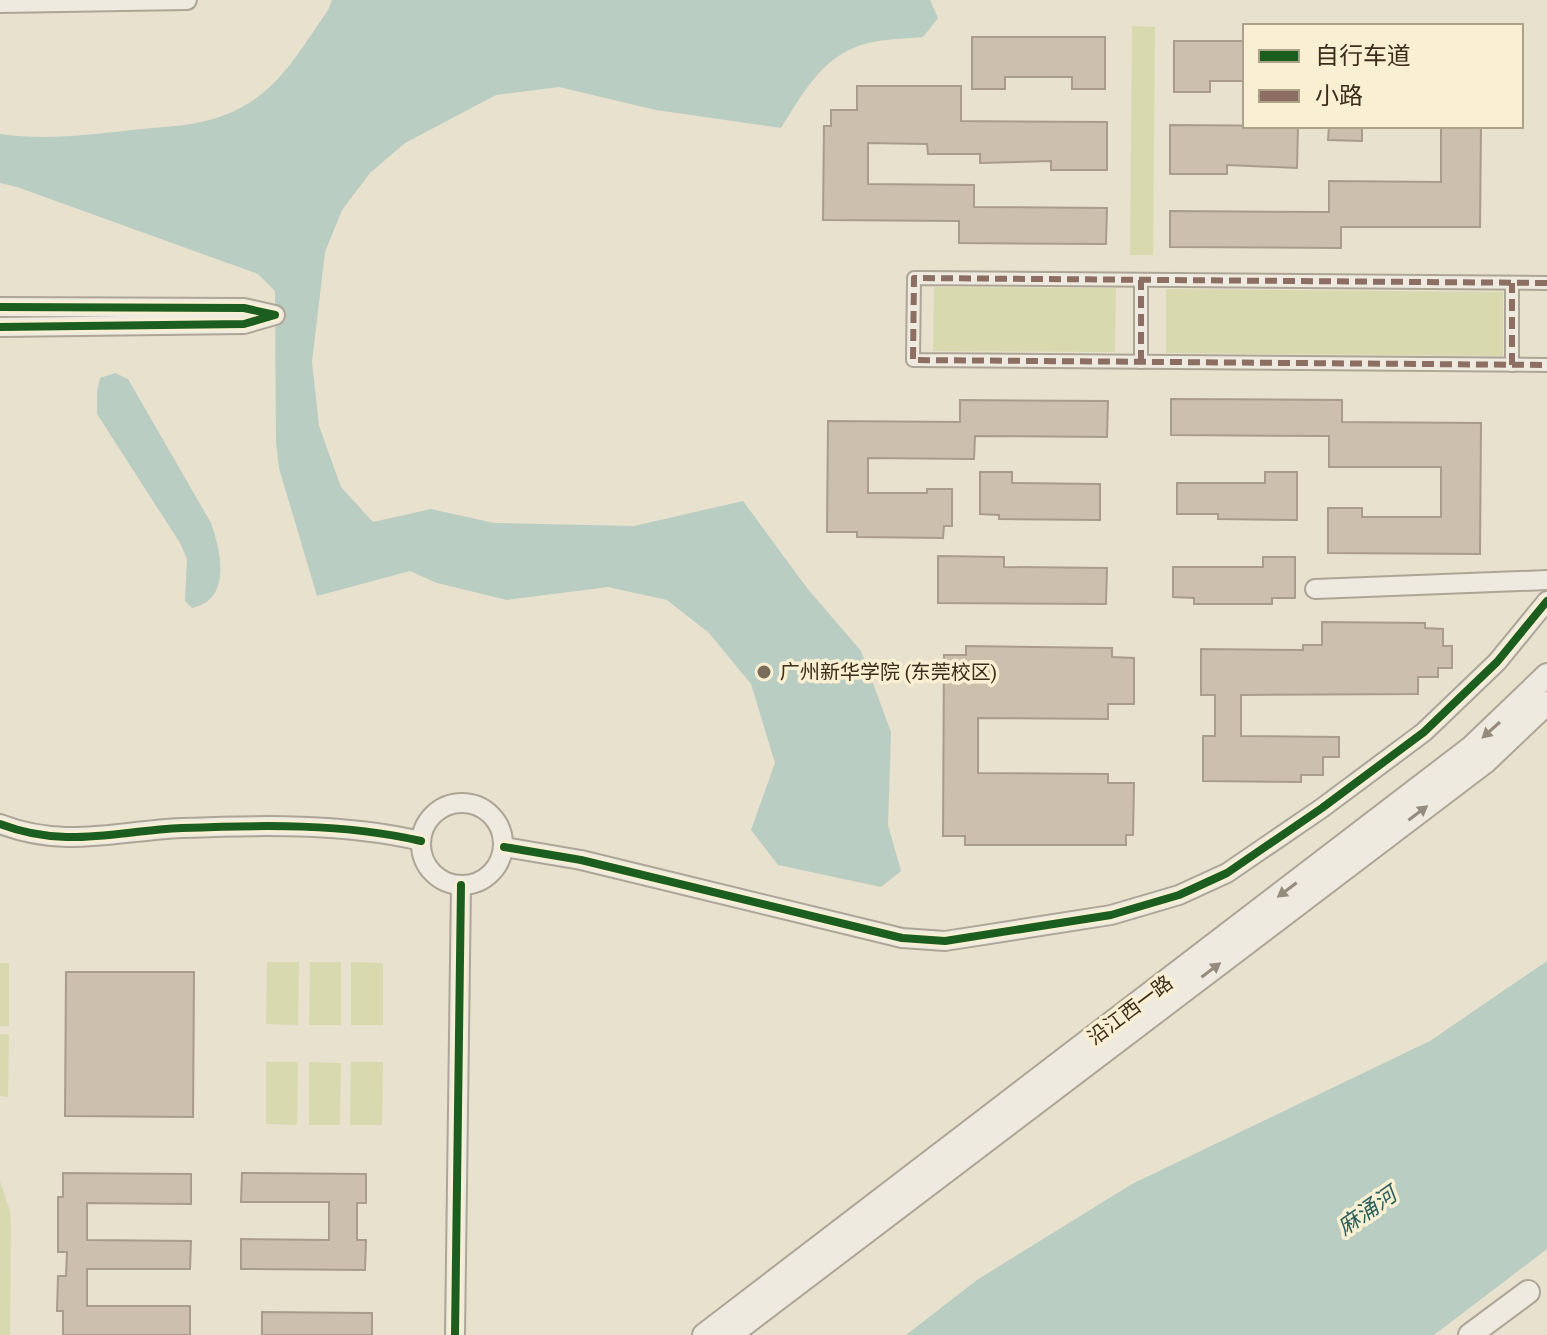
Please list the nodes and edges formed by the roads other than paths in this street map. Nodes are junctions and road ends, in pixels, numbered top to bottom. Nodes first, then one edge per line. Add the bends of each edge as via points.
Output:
1 (187, 0) edge
2 (0, 3) edge
3 (1141, 280) junction
4 (1512, 283) junction
5 (1547, 283) edge
6 (0, 307) edge
7 (0, 327) edge
8 (1141, 362) junction
9 (1512, 365) junction
10 (1547, 365) edge
11 (1547, 580) edge
12 (1315, 589) dead end
13 (1547, 601) edge
14 (1547, 675) edge
15 (1547, 703) edge
16 (0, 824) edge
17 (421, 841) junction
18 (504, 847) junction
19 (461, 885) junction
20 (1528, 1292) dead end
21 (455, 1335) edge
22 (704, 1335) edge
23 (730, 1335) edge
24 (1470, 1335) edge

1 - 2 street
3 - 4 street
3 - 8 street
3 - 8 street via 914,278 913,360
4 - 5 street
4 - 9 street
6 - 7 street via 244,308 275,315 244,324
8 - 9 street
9 - 10 street
11 - 12 street
13 - 18 street via 1497,662 1424,732 1322,808 1227,873 1179,895 1111,915 945,941 902,938 581,860
14 -> 22 street, 沿江西一路 via 1472,747
23 -> 15 street, 沿江西一路 via 1485,762
16 - 17 street via 40,837 63,838 248,827 339,829
17 - 18 street via 426,823 440,809 467,803 491,814
17 - 19 street via 424,860 435,875
18 - 19 street via 493,871 479,882
19 - 21 street
20 - 24 street

